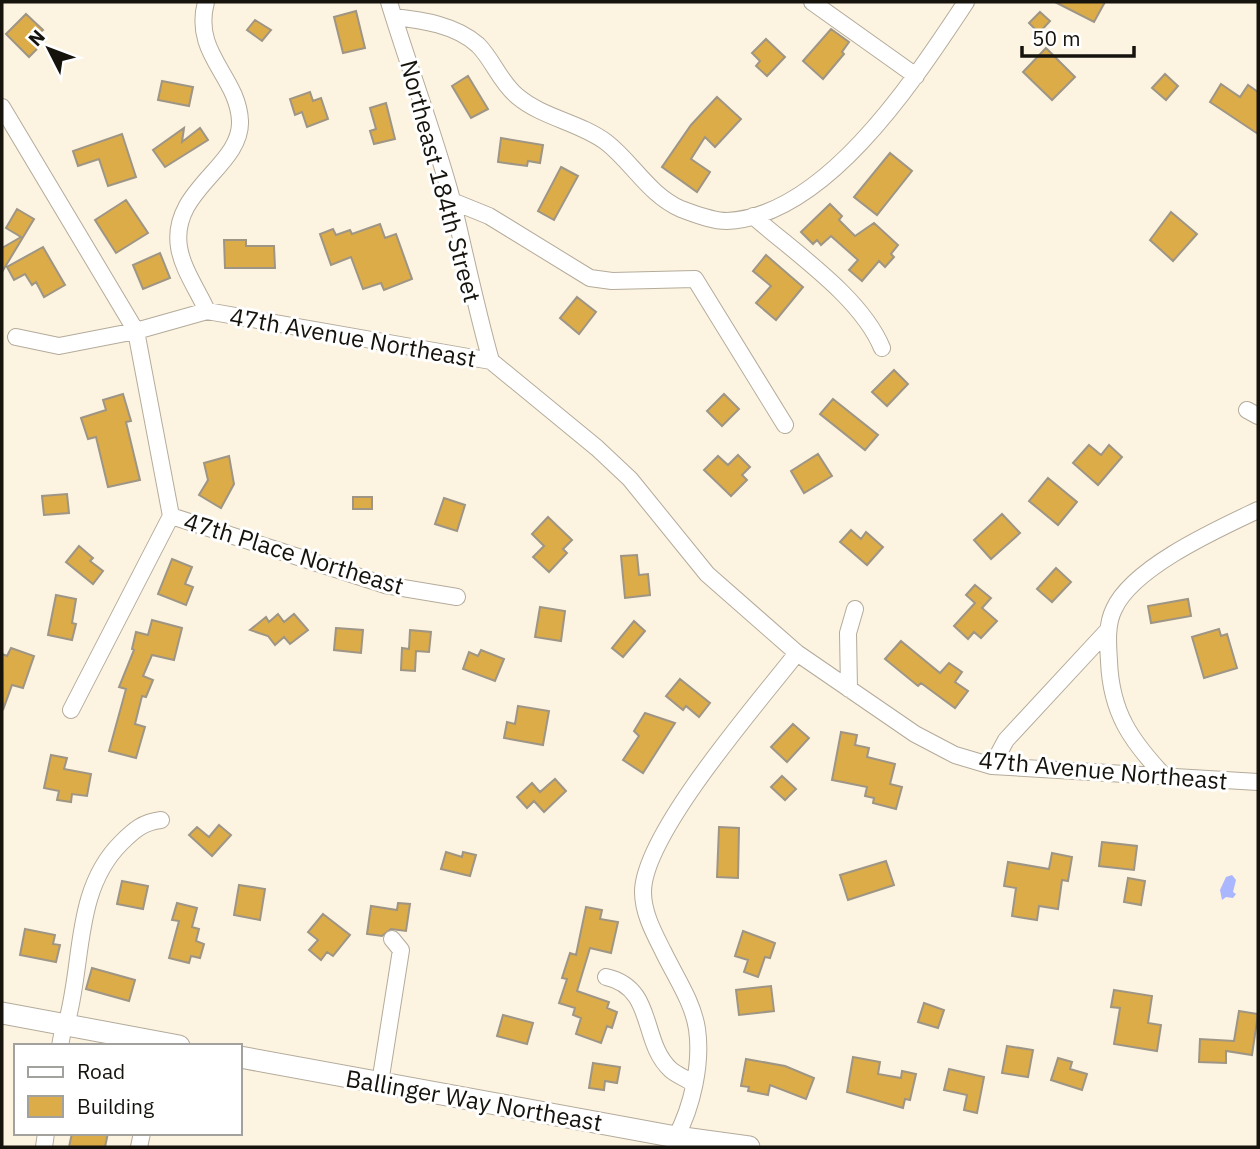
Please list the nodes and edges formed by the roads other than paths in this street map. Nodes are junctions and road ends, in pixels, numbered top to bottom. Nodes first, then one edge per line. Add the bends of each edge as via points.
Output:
1 (205, 2) edge
2 (812, 2) edge
3 (966, 2) edge
4 (391, 9) edge
5 (916, 76) junction
6 (2, 107) edge
7 (452, 201) junction
8 (753, 216) junction
9 (207, 311) junction
10 (136, 331) junction
11 (16, 337) dead end
12 (882, 348) dead end
13 (491, 361) junction
14 (785, 425) dead end
15 (1258, 510) edge
16 (172, 516) junction
17 (457, 597) dead end
18 (855, 609) dead end
19 (1108, 630) junction
20 (797, 653) junction
21 (849, 689) junction
22 (71, 710) dead end
23 (992, 766) junction
24 (1166, 778) junction
25 (1258, 782) edge
26 (161, 820) dead end
27 (392, 939) dead end
28 (606, 976) dead end
29 (2, 1013) edge
30 (65, 1025) junction
31 (60, 1044) edge
32 (162, 1044) edge
33 (242, 1057) edge
34 (380, 1083) junction
35 (694, 1084) junction
36 (676, 1137) junction
37 (749, 1147) edge

1 - 9 street via 205,41 237,99 240,124 234,145 191,196 183,217 179,246
2 - 5 street
3 - 5 street
4 - 7 street, Northeast 184th Street
4 - 8 street via 462,34 479,46 517,96 587,130 678,207 726,221
5 - 8 street via 820,182
6 - 10 street, 47th Place Northeast
7 - 13 street, Northeast 184th Street
7 - 14 street via 489,216 590,278 695,279
8 - 12 street via 844,295 874,328
9 - 10 street, 47th Avenue Northeast
9 - 13 street, 47th Avenue Northeast
10 - 11 street, 47th Avenue Northeast via 59,346
10 - 16 street, 47th Place Northeast
13 - 20 street, 47th Avenue Northeast via 597,448 629,479 707,574
15 - 19 street via 1136,582 1114,608
16 - 17 street, 47th Place Northeast via 385,585
16 - 22 street, 47th Place Northeast
18 - 21 street via 848,633
19 - 23 street via 1006,740
19 - 24 street via 1109,679 1121,723
20 - 21 street, 47th Avenue Northeast
20 - 35 street via 691,792 662,837 644,883 649,921 688,1000 697,1029
21 - 23 street, 47th Avenue Northeast via 925,739 955,755
23 - 24 street, 47th Avenue Northeast
24 - 25 street, 47th Avenue Northeast
26 - 30 street via 145,821 98,871
27 - 34 street via 401,950 400,970
28 - 35 street via 623,980 632,991 670,1070
29 - 30 main road
30 - 31 street
30 - 32 main road
33 - 34 main road, Ballinger Way Northeast
34 - 36 main road, Ballinger Way Northeast
35 - 36 street
36 - 37 main road, Ballinger Way Northeast

